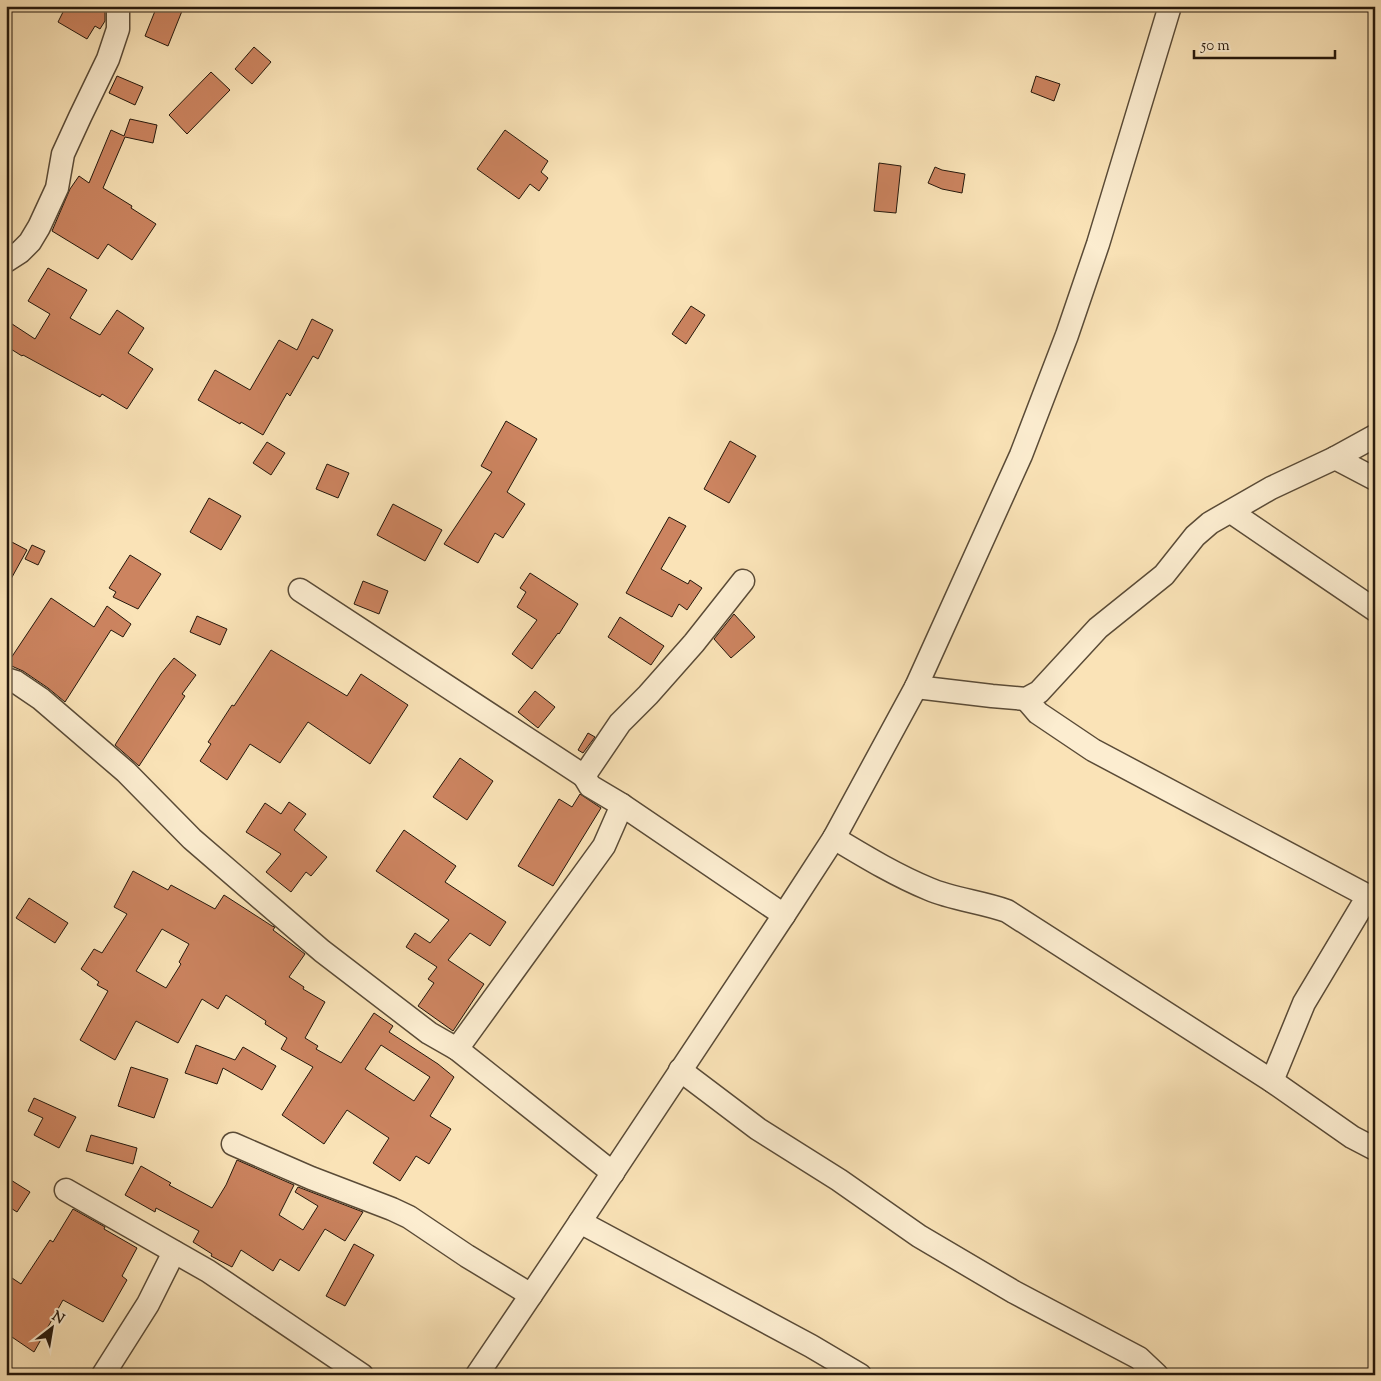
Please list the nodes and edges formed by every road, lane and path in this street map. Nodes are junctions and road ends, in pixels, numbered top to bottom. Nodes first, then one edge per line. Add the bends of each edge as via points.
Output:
1 (118, 6) edge
2 (1170, 6) edge
3 (6, 261) edge
4 (1375, 436) edge
5 (1335, 458) junction
6 (1375, 478) edge
7 (1231, 512) junction
8 (743, 581) dead end
9 (300, 590) dead end
10 (1375, 610) edge
11 (6, 679) edge
12 (916, 687) junction
13 (1026, 699) junction
14 (584, 776) junction
15 (622, 805) junction
16 (834, 838) junction
17 (784, 916) junction
18 (457, 1049) junction
19 (680, 1070) junction
20 (1272, 1081) junction
21 (233, 1144) dead end
22 (1375, 1149) edge
23 (613, 1173) junction
24 (66, 1190) dead end
25 (580, 1222) junction
26 (174, 1252) junction
27 (531, 1295) junction
28 (103, 1375) edge
29 (362, 1375) edge
30 (477, 1375) edge
31 (860, 1375) edge
32 (1158, 1375) edge

1 - 3 street via 118,29 108,59 64,154 57,188 30,242
2 - 12 street via 1067,335 1021,455
4 - 5 street
5 - 6 street
5 - 7 street
7 - 10 street
7 - 13 street via 1195,536 1164,575 1098,628 1039,692
8 - 14 street via 694,643 620,722
9 - 14 street
11 - 18 street via 41,699 126,772 192,839 322,950 429,1033
12 - 13 street
12 - 16 street
13 - 20 street via 1038,713 1093,750 1368,896 1304,1002
14 - 15 street via 590,786
15 - 17 street
15 - 18 street via 604,846
16 - 17 street
16 - 20 street via 930,890 1007,911
17 - 19 street
18 - 23 street
19 - 23 street
19 - 32 street via 758,1129 919,1236 1014,1292 1139,1358
20 - 22 street via 1352,1137
21 - 27 street via 409,1217
23 - 25 street
24 - 26 street
25 - 27 street
25 - 31 street
26 - 28 street via 148,1304
26 - 29 street via 208,1271
27 - 30 street

